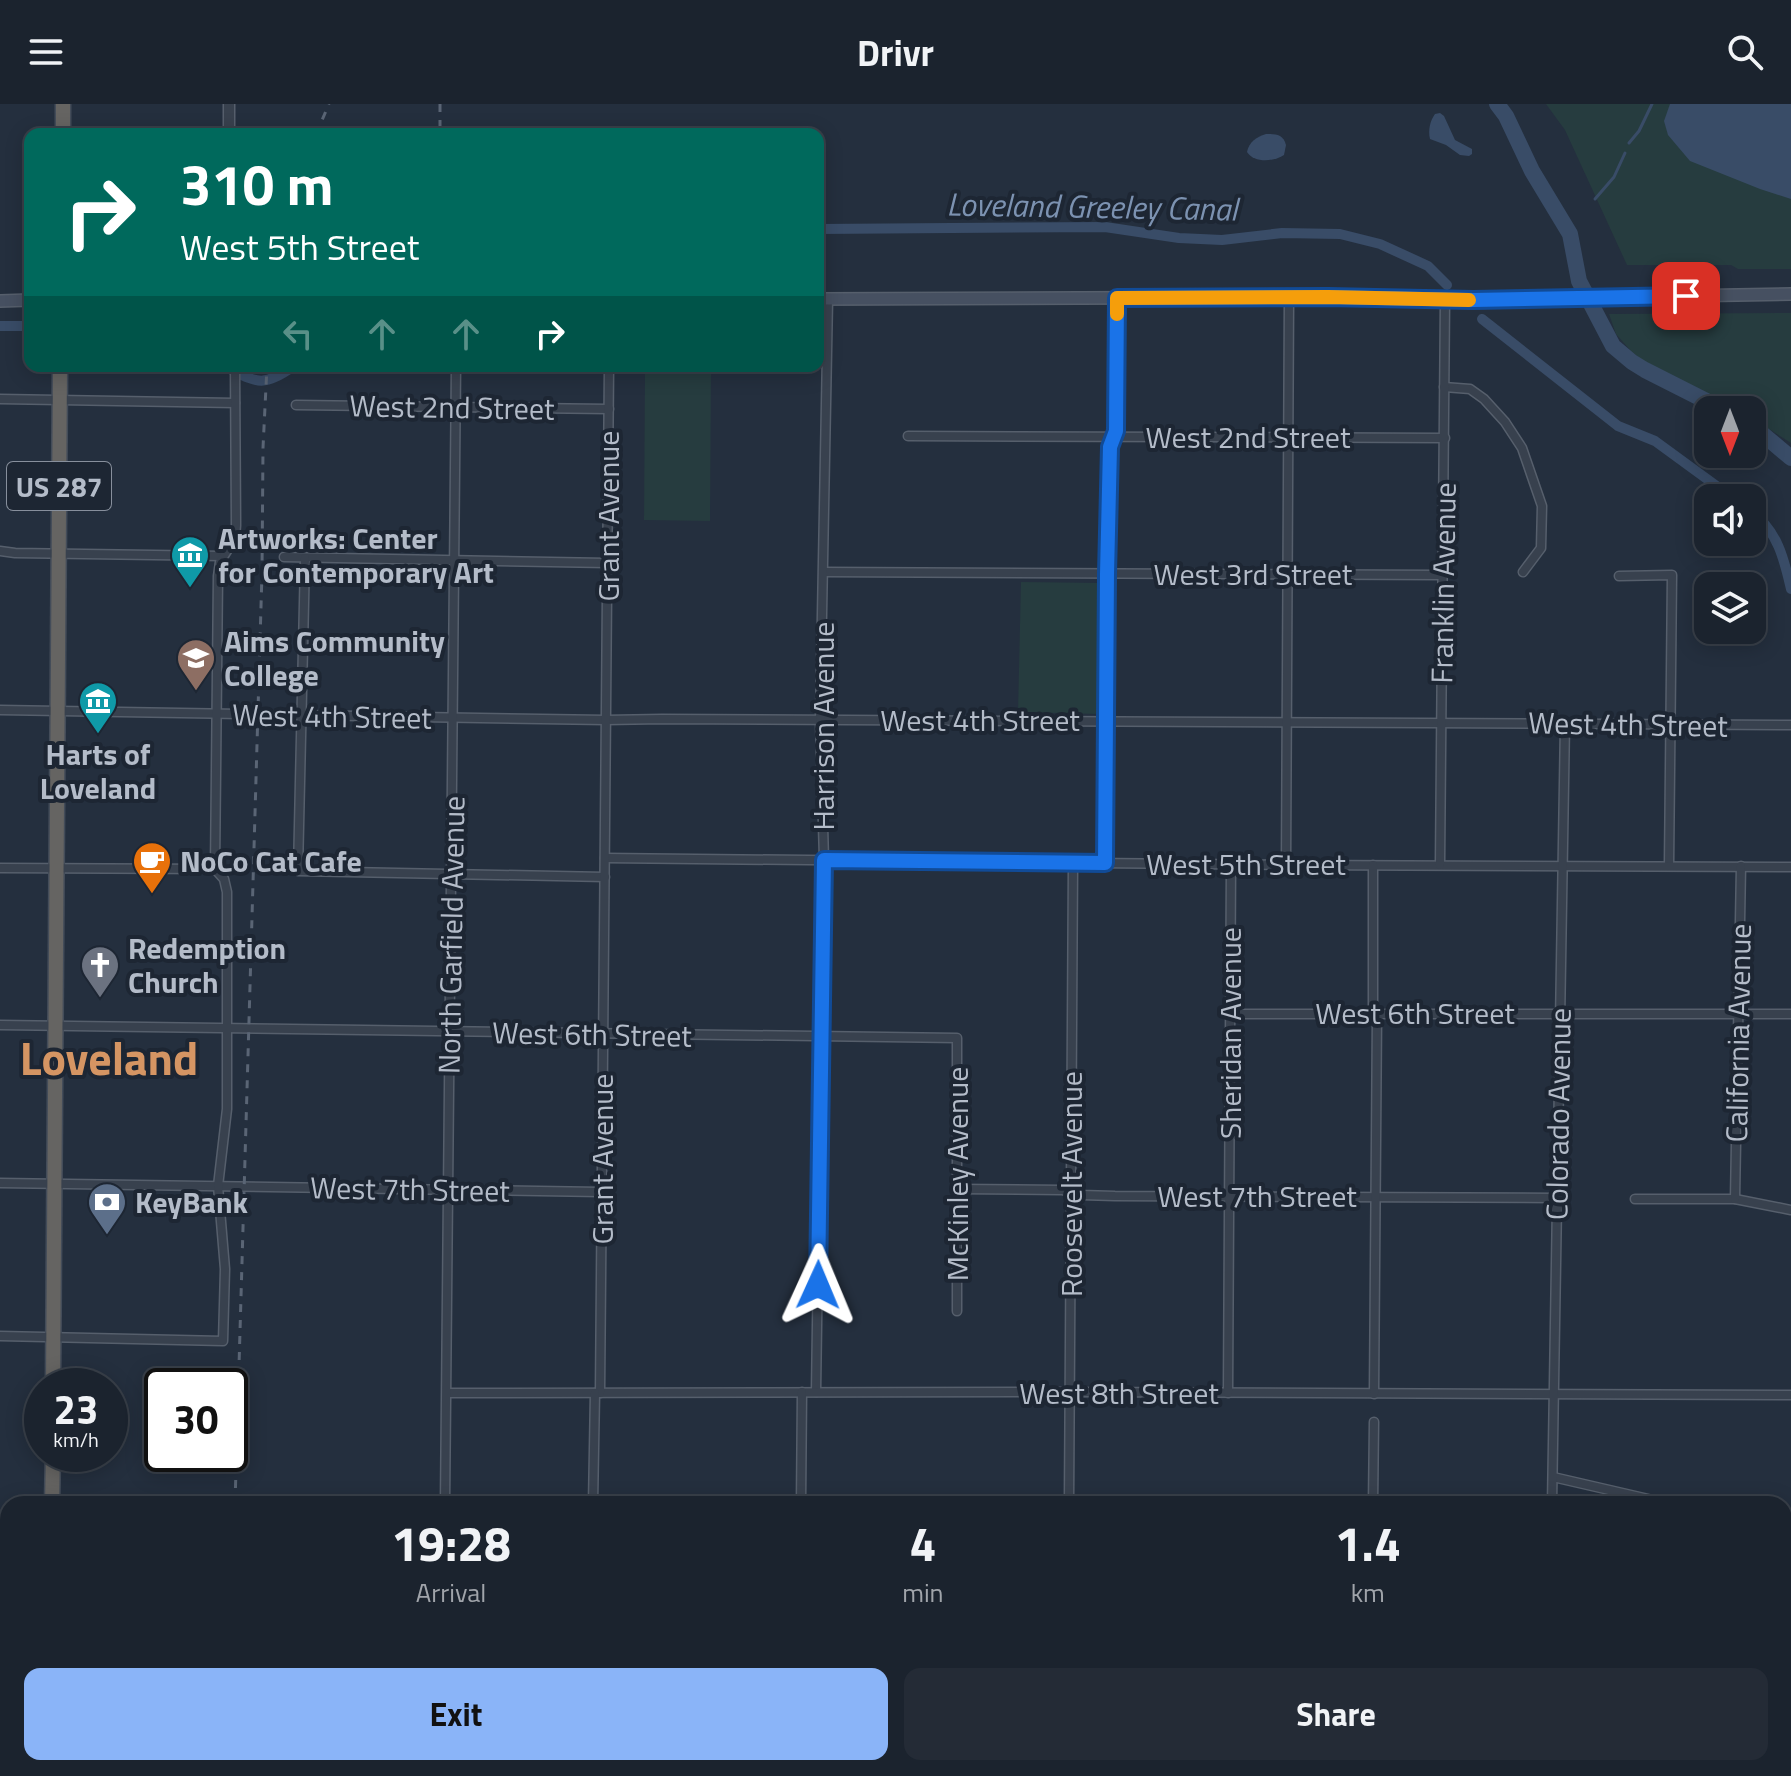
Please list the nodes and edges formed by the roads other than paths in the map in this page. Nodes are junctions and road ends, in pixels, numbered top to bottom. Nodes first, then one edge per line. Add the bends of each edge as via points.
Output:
1 (63, 104) edge
2 (229, 104) edge
3 (63, 128) edge
4 (229, 128) edge
5 (1791, 294) edge
6 (1289, 297) junction
7 (1117, 298) junction
8 (824, 299) edge
9 (24, 300) edge
10 (1445, 300) junction
11 (0, 301) edge
12 (60, 372) edge
13 (235, 372) edge
14 (456, 372) edge
15 (609, 372) edge
16 (823, 372) edge
17 (1444, 387) junction
18 (0, 399) edge
19 (60, 400) junction
20 (235, 403) junction
21 (296, 405) dead end
22 (455, 407) junction
23 (609, 409) junction
24 (908, 436) dead end
25 (1114, 437) junction
26 (1288, 438) junction
27 (1445, 438) junction
28 (0, 551) edge
29 (59, 553) junction
30 (223, 556) junction
31 (284, 557) dead end
32 (305, 558) junction
33 (454, 561) junction
34 (607, 563) junction
35 (824, 572) junction
36 (1523, 572) dead end
37 (1107, 574) junction
38 (1286, 574) junction
39 (1442, 575) junction
40 (1619, 576) dead end
41 (0, 710) edge
42 (59, 712) junction
43 (217, 714) junction
44 (303, 715) junction
45 (452, 718) junction
46 (820, 719) junction
47 (606, 720) junction
48 (1106, 720) junction
49 (1286, 721) junction
50 (1441, 722) junction
51 (1565, 723) junction
52 (1671, 725) junction
53 (1791, 725) edge
54 (605, 858) junction
55 (824, 860) junction
56 (1073, 863) junction
57 (1105, 863) junction
58 (1231, 864) junction
59 (1286, 865) junction
60 (1373, 865) junction
61 (1440, 865) junction
62 (1669, 866) junction
63 (1741, 866) junction
64 (1563, 867) junction
65 (1791, 867) edge
66 (0, 868) edge
67 (58, 868) junction
68 (215, 869) junction
69 (451, 875) junction
70 (605, 877) junction
71 (1560, 1012) junction
72 (1230, 1014) junction
73 (1375, 1014) junction
74 (1738, 1014) junction
75 (1791, 1014) edge
76 (0, 1025) edge
77 (56, 1026) junction
78 (227, 1029) junction
79 (450, 1032) junction
80 (603, 1035) junction
81 (821, 1036) junction
82 (957, 1038) joint
83 (0, 1183) edge
84 (54, 1183) junction
85 (218, 1186) junction
86 (957, 1189) junction
87 (448, 1190) junction
88 (601, 1192) junction
89 (1071, 1192) junction
90 (1229, 1195) junction
91 (1376, 1197) junction
92 (1557, 1198) junction
93 (1635, 1199) dead end
94 (1735, 1199) junction
95 (1791, 1210) edge
96 (957, 1311) dead end
97 (0, 1336) edge
98 (54, 1337) junction
99 (53, 1368) edge
100 (802, 1392) junction
101 (816, 1392) junction
102 (1069, 1392) junction
103 (447, 1393) junction
104 (597, 1393) junction
105 (1228, 1393) junction
106 (1374, 1394) junction
107 (1555, 1395) junction
108 (1791, 1395) edge
109 (1374, 1422) dead end
110 (53, 1472) edge
111 (1553, 1477) junction
112 (52, 1496) edge
113 (445, 1496) edge
114 (593, 1496) edge
115 (801, 1496) edge
116 (1069, 1496) edge
117 (1373, 1496) edge
118 (1552, 1496) edge
119 (1635, 1496) edge

1 - 3 highway
2 - 4 street
5 - 10 main road
6 - 7 main road
6 - 10 main road
6 - 26 street
7 - 8 main road
7 - 25 street
9 - 11 main road
10 - 17 street, Franklin Avenue
12 - 19 highway, US 287
13 - 20 street
14 - 22 street, North Garfield Avenue
15 - 23 street, Grant Avenue
16 - 35 street, Harrison Avenue
17 - 27 street, Franklin Avenue
17 - 36 street via 1470,389 1484,399 1525,455 1542,506 1541,548
18 - 19 street
19 - 20 street
19 - 29 highway, US 287
20 - 30 street via 236,525 234,542
21 - 22 street, West 2nd Street
22 - 23 street, West 2nd Street
22 - 33 street, North Garfield Avenue
23 - 34 street, Grant Avenue
24 - 25 street, West 2nd Street
25 - 26 street, West 2nd Street
25 - 37 street
26 - 27 street, West 2nd Street
26 - 38 street
27 - 39 street, Franklin Avenue
28 - 29 street
29 - 30 street
29 - 42 highway, US 287
30 - 43 street via 218,570
31 - 32 street
32 - 33 street
32 - 44 street
33 - 34 street
33 - 45 street, North Garfield Avenue
34 - 47 street, Grant Avenue
35 - 37 street, West 3rd Street
35 - 46 street, Harrison Avenue
37 - 38 street, West 3rd Street
37 - 48 street
38 - 39 street, West 3rd Street
38 - 49 street
39 - 50 street, Franklin Avenue
40 - 52 street via 1672,575
41 - 42 street, West 4th Street
42 - 43 street, West 4th Street
42 - 67 highway, US 287
43 - 44 street, West 4th Street
43 - 68 street
44 - 45 street, West 4th Street
44 - 69 street via 298,871
45 - 47 street, West 4th Street
45 - 69 street, North Garfield Avenue
46 - 47 street, West 4th Street
46 - 48 street, West 4th Street
46 - 55 street, Harrison Avenue
47 - 54 street, Grant Avenue
48 - 49 street, West 4th Street
48 - 57 street
49 - 50 street, West 4th Street
49 - 59 street
50 - 51 street, West 4th Street
50 - 61 street, Franklin Avenue
51 - 52 street, West 4th Street
51 - 64 street, Colorado Avenue
52 - 53 street, West 4th Street
52 - 62 street
54 - 55 street, West 5th Street
54 - 70 street, Grant Avenue
55 - 56 street, West 5th Street
55 - 81 street, Harrison Avenue
56 - 57 street, West 5th Street
56 - 89 street, Roosevelt Avenue
57 - 58 street, West 5th Street
58 - 59 street, West 5th Street
58 - 72 street, Sheridan Avenue
59 - 60 street, West 5th Street
60 - 61 street, West 5th Street
60 - 73 street
61 - 64 street, West 5th Street
62 - 63 street, West 5th Street
62 - 64 street, West 5th Street
63 - 65 street, West 5th Street
63 - 74 street, California Avenue
64 - 71 street, Colorado Avenue
66 - 67 street
67 - 68 street
67 - 77 highway, US 287
68 - 78 street via 227,892
69 - 70 street
69 - 79 street, North Garfield Avenue
70 - 80 street, Grant Avenue
71 - 73 street, West 6th Street
71 - 74 street, West 6th Street
71 - 92 street, Colorado Avenue
72 - 73 street, West 6th Street
72 - 90 street, Sheridan Avenue
73 - 91 street
74 - 75 street, West 6th Street
74 - 94 street, California Avenue
76 - 77 street, West 6th Street
77 - 78 street, West 6th Street
77 - 84 highway, US 287
78 - 79 street, West 6th Street
78 - 85 street via 227,1109
79 - 80 street, West 6th Street
79 - 87 street, North Garfield Avenue
80 - 81 street, West 6th Street
80 - 88 street, Grant Avenue
81 - 82 street, West 6th Street
81 - 101 street, Harrison Avenue
82 - 86 street, McKinley Avenue
83 - 84 street, West 7th Street
84 - 85 street, West 7th Street
84 - 98 highway, US 287
85 - 87 street, West 7th Street
85 - 98 street via 225,1269 223,1341
86 - 89 street, West 7th Street
86 - 96 street, McKinley Avenue
87 - 88 street, West 7th Street
87 - 103 street, North Garfield Avenue
88 - 104 street, Grant Avenue
89 - 90 street, West 7th Street
89 - 102 street, Roosevelt Avenue
90 - 91 street, West 7th Street
90 - 105 street, Sheridan Avenue
91 - 92 street, West 7th Street
91 - 106 street
92 - 107 street, Colorado Avenue
93 - 94 street
94 - 95 street
97 - 98 street
98 - 99 highway, US 287
100 - 101 street, West 8th Street
100 - 104 street, West 8th Street
100 - 115 street
101 - 102 street, West 8th Street
102 - 105 street, West 8th Street
102 - 116 street, Roosevelt Avenue
103 - 104 street, West 8th Street
103 - 113 street, North Garfield Avenue
104 - 114 street, Grant Avenue
105 - 106 street, West 8th Street
106 - 107 street, West 8th Street
107 - 108 street, West 8th Street
107 - 111 street, Colorado Avenue
109 - 117 street
110 - 112 highway
111 - 118 street, Colorado Avenue
111 - 119 street

